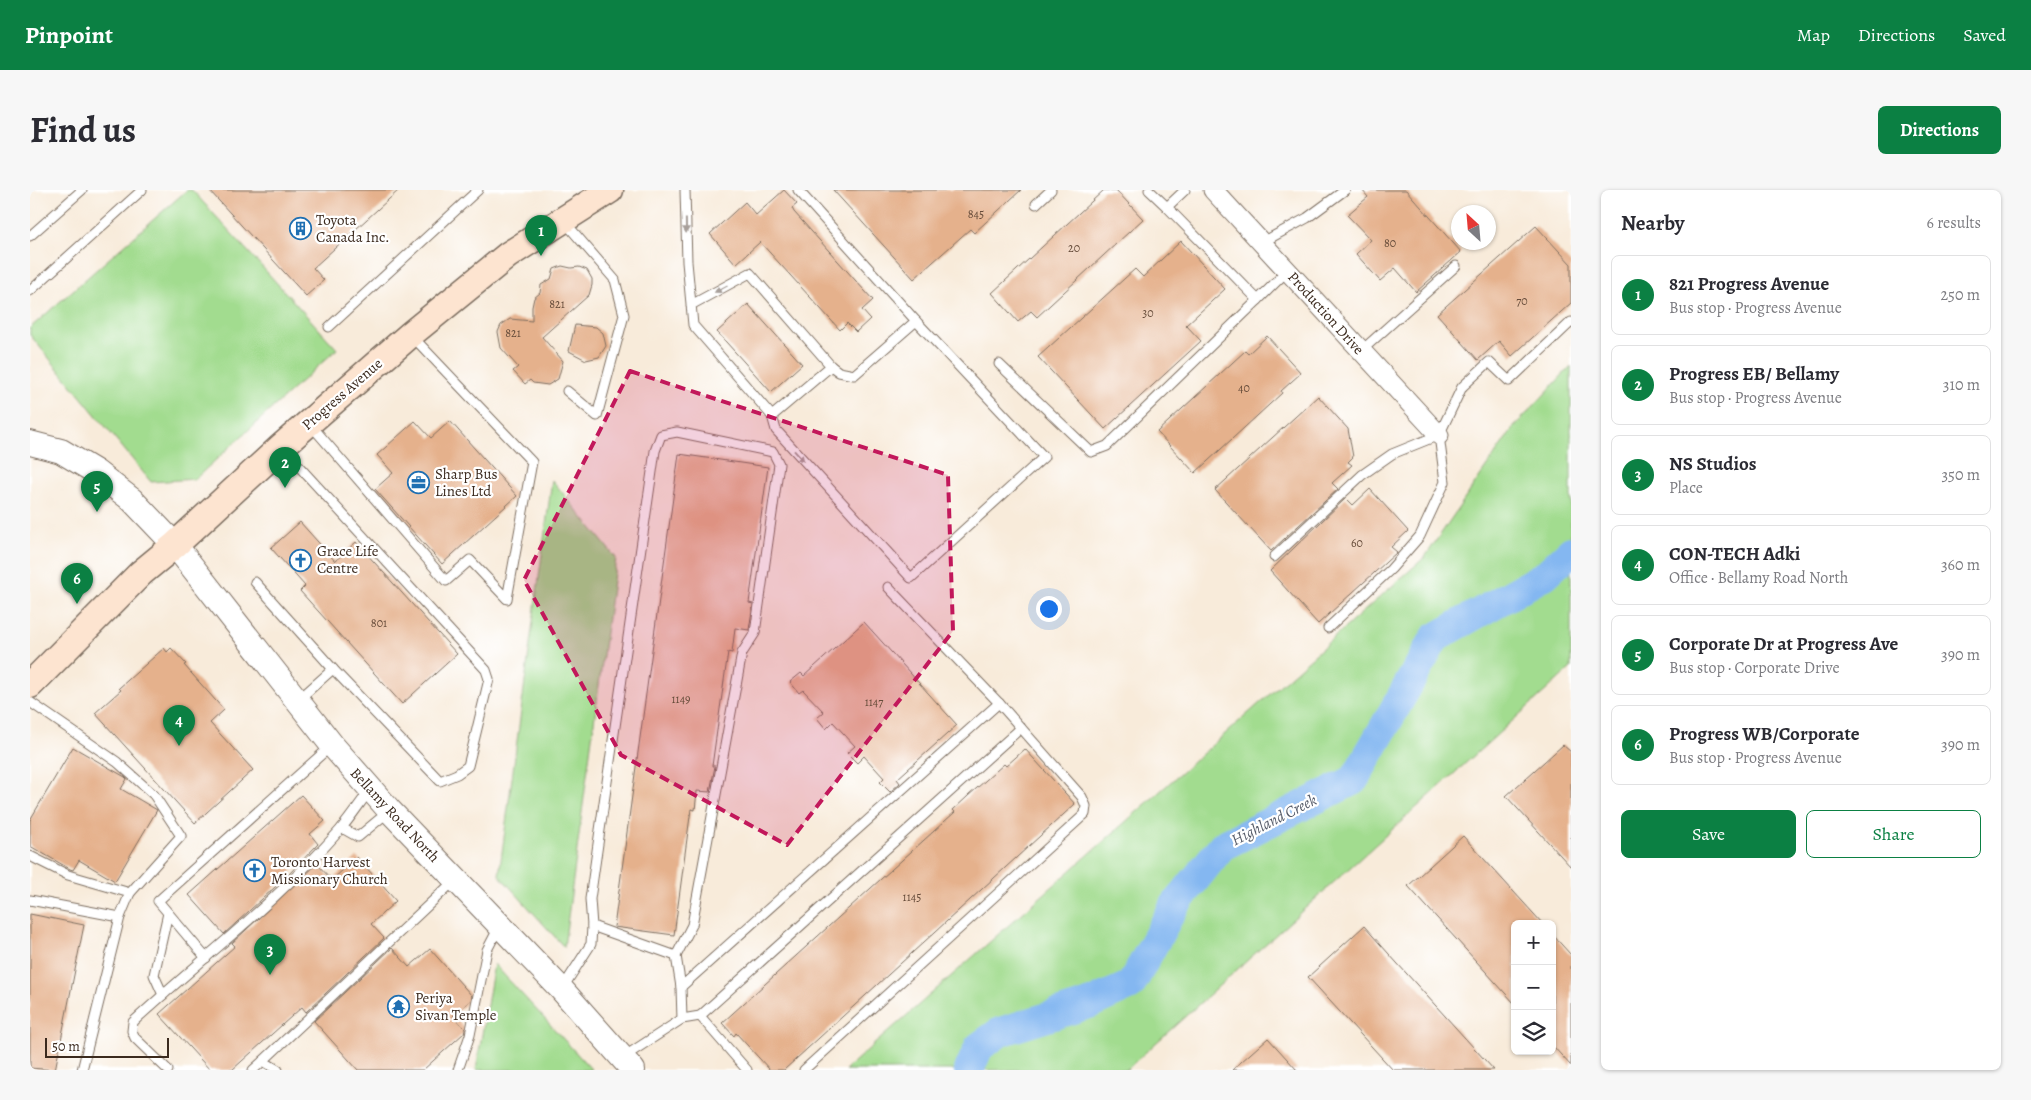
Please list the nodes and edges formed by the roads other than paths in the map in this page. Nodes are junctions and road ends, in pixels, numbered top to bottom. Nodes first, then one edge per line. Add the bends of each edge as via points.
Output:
1 (82, 190) edge
2 (142, 190) edge
3 (478, 190) edge
4 (610, 190) edge
5 (685, 190) edge
6 (798, 190) edge
7 (1052, 190) edge
8 (1149, 190) edge
9 (1185, 190) edge
10 (1213, 190) edge
11 (1345, 190) edge
12 (1036, 204) dead end
13 (1167, 207) junction
14 (562, 219) junction
15 (30, 236) edge
16 (1261, 242) junction
17 (1456, 266) dead end
18 (1287, 271) junction
19 (30, 291) edge
20 (1258, 300) junction
21 (691, 305) junction
22 (916, 321) junction
23 (1571, 322) edge
24 (329, 327) dead end
25 (410, 334) junction
26 (1360, 351) junction
27 (999, 364) dead end
28 (831, 366) junction
29 (567, 390) dead end
30 (772, 416) junction
31 (309, 423) junction
32 (1439, 435) junction
33 (30, 443) edge
34 (281, 447) junction
35 (175, 545) junction
36 (1274, 557) dead end
37 (255, 582) dead end
38 (888, 587) dead end
39 (1328, 628) dead end
40 (332, 669) junction
41 (30, 685) edge
42 (297, 701) junction
43 (30, 702) edge
44 (999, 703) junction
45 (1021, 728) junction
46 (332, 745) junction
47 (371, 789) junction
48 (390, 811) junction
49 (342, 828) junction
50 (30, 856) edge
51 (455, 880) junction
52 (130, 893) junction
53 (30, 900) edge
54 (168, 913) junction
55 (120, 917) junction
56 (500, 924) junction
57 (592, 926) junction
58 (676, 956) junction
59 (206, 958) junction
60 (681, 987) junction
61 (562, 990) junction
62 (163, 995) junction
63 (700, 1016) junction
64 (682, 1019) junction
65 (264, 1061) junction
66 (627, 1064) edge
67 (82, 1070) edge
68 (168, 1070) edge
69 (252, 1070) edge
70 (278, 1070) edge
71 (458, 1070) edge
72 (747, 1070) edge
73 (804, 1070) edge

1 - 15 lane
2 - 19 lane
3 - 24 lane
4 - 14 main road, Progress Avenue
5 -> 21 lane via 686,262
6 - 22 lane
7 - 12 lane
8 - 13 lane
9 - 13 lane
10 - 16 street, Production Drive
11 - 16 lane via 1307,218
13 - 20 lane
14 - 25 main road, Progress Avenue via 508,255
14 - 29 lane via 615,280 624,315 596,416
16 - 18 street, Production Drive
17 - 26 lane
18 - 20 lane
18 - 26 street, Production Drive
20 - 27 lane via 1107,446 1091,452
28 -> 21 lane via 750,273
21 - 30 lane via 692,325
22 - 28 lane via 854,375 839,372
30 -> 22 lane via 776,430 911,578 1044,457
23 - 32 lane via 1508,382 1489,362 1462,387
25 - 31 main road, Progress Avenue
25 - 31 lane via 532,462 507,599 470,560 446,582
26 - 32 street, Production Drive
28 - 30 lane
31 - 34 main road, Progress Avenue
32 - 36 lane via 1392,454 1362,475
32 - 39 lane via 1445,482 1420,536
33 - 35 street, Bellamy Road North via 61,451 96,472 132,500
34 - 35 main road, Progress Avenue
34 - 40 lane via 486,670 489,678 468,766 440,781
35 - 41 main road, Progress Avenue via 141,573
35 - 42 street, Bellamy Road North
37 - 40 lane
38 - 44 lane
40 - 42 lane
42 - 46 street, Bellamy Road North
43 - 52 lane via 117,762 154,795 181,836
44 - 45 lane
44 - 60 lane
45 - 63 lane
45 - 73 lane via 1082,797 1086,814
46 - 47 street, Bellamy Road North
46 - 54 lane via 158,901
47 - 48 street, Bellamy Road North
47 - 49 lane
48 - 49 lane via 358,837
48 - 51 street, Bellamy Road North
49 - 59 lane via 256,914
50 - 52 lane via 68,875
51 - 56 street, Bellamy Road North
51 - 65 lane
52 - 55 lane
53 - 55 lane
54 - 59 lane
54 - 62 lane via 154,975
55 - 67 lane
56 - 61 street, Bellamy Road North
56 - 71 lane via 487,950 470,1036
57 - 58 lane
57 - 58 lane via 590,899 655,451 662,435 678,432 773,452 779,464 755,633 742,653 692,924
57 - 61 lane via 591,944
58 - 60 lane
59 - 62 lane
60 - 64 lane
61 - 66 street, Bellamy Road North
62 - 68 lane via 133,1022 132,1031 135,1038
63 - 64 lane
63 - 72 lane
64 - 66 lane
65 - 69 lane
65 - 70 lane

